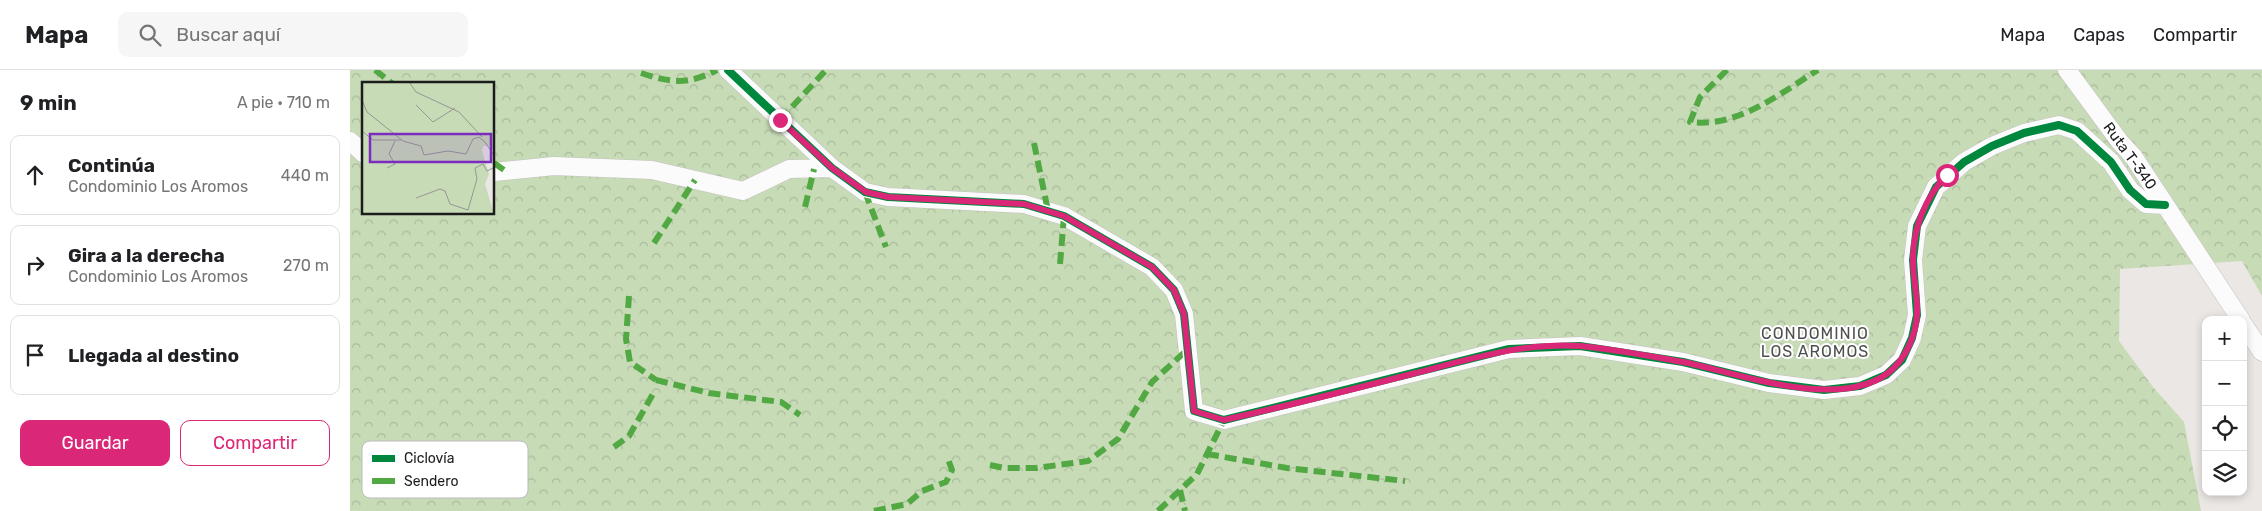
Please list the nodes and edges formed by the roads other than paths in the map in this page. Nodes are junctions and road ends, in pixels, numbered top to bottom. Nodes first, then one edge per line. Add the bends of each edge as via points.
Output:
1 (728, 70) edge
2 (2067, 70) edge
3 (350, 141) edge
4 (362, 152) edge
5 (832, 168) junction
6 (495, 172) edge
7 (2165, 205) junction
8 (2238, 316) edge
9 (2247, 330) edge
10 (2262, 352) edge

1 - 5 street
2 - 7 street, Ruta T-340 via 2133,156
3 - 4 street
5 - 6 street via 789,169 744,191 652,170 554,166
5 - 7 street via 866,192 888,197 1024,204 1048,211 1064,216 1152,267 1174,290 1184,314 1194,411 1224,420 1509,350 1580,346 1684,362 1768,383 1824,390 1860,386 1886,374 1902,360 1912,338 1917,315 1913,260 1917,226 1936,187 1964,162 2024,133 2059,124 2077,131 2112,162 2130,190 2146,204
7 - 8 street, Ruta T-340
9 - 10 street

